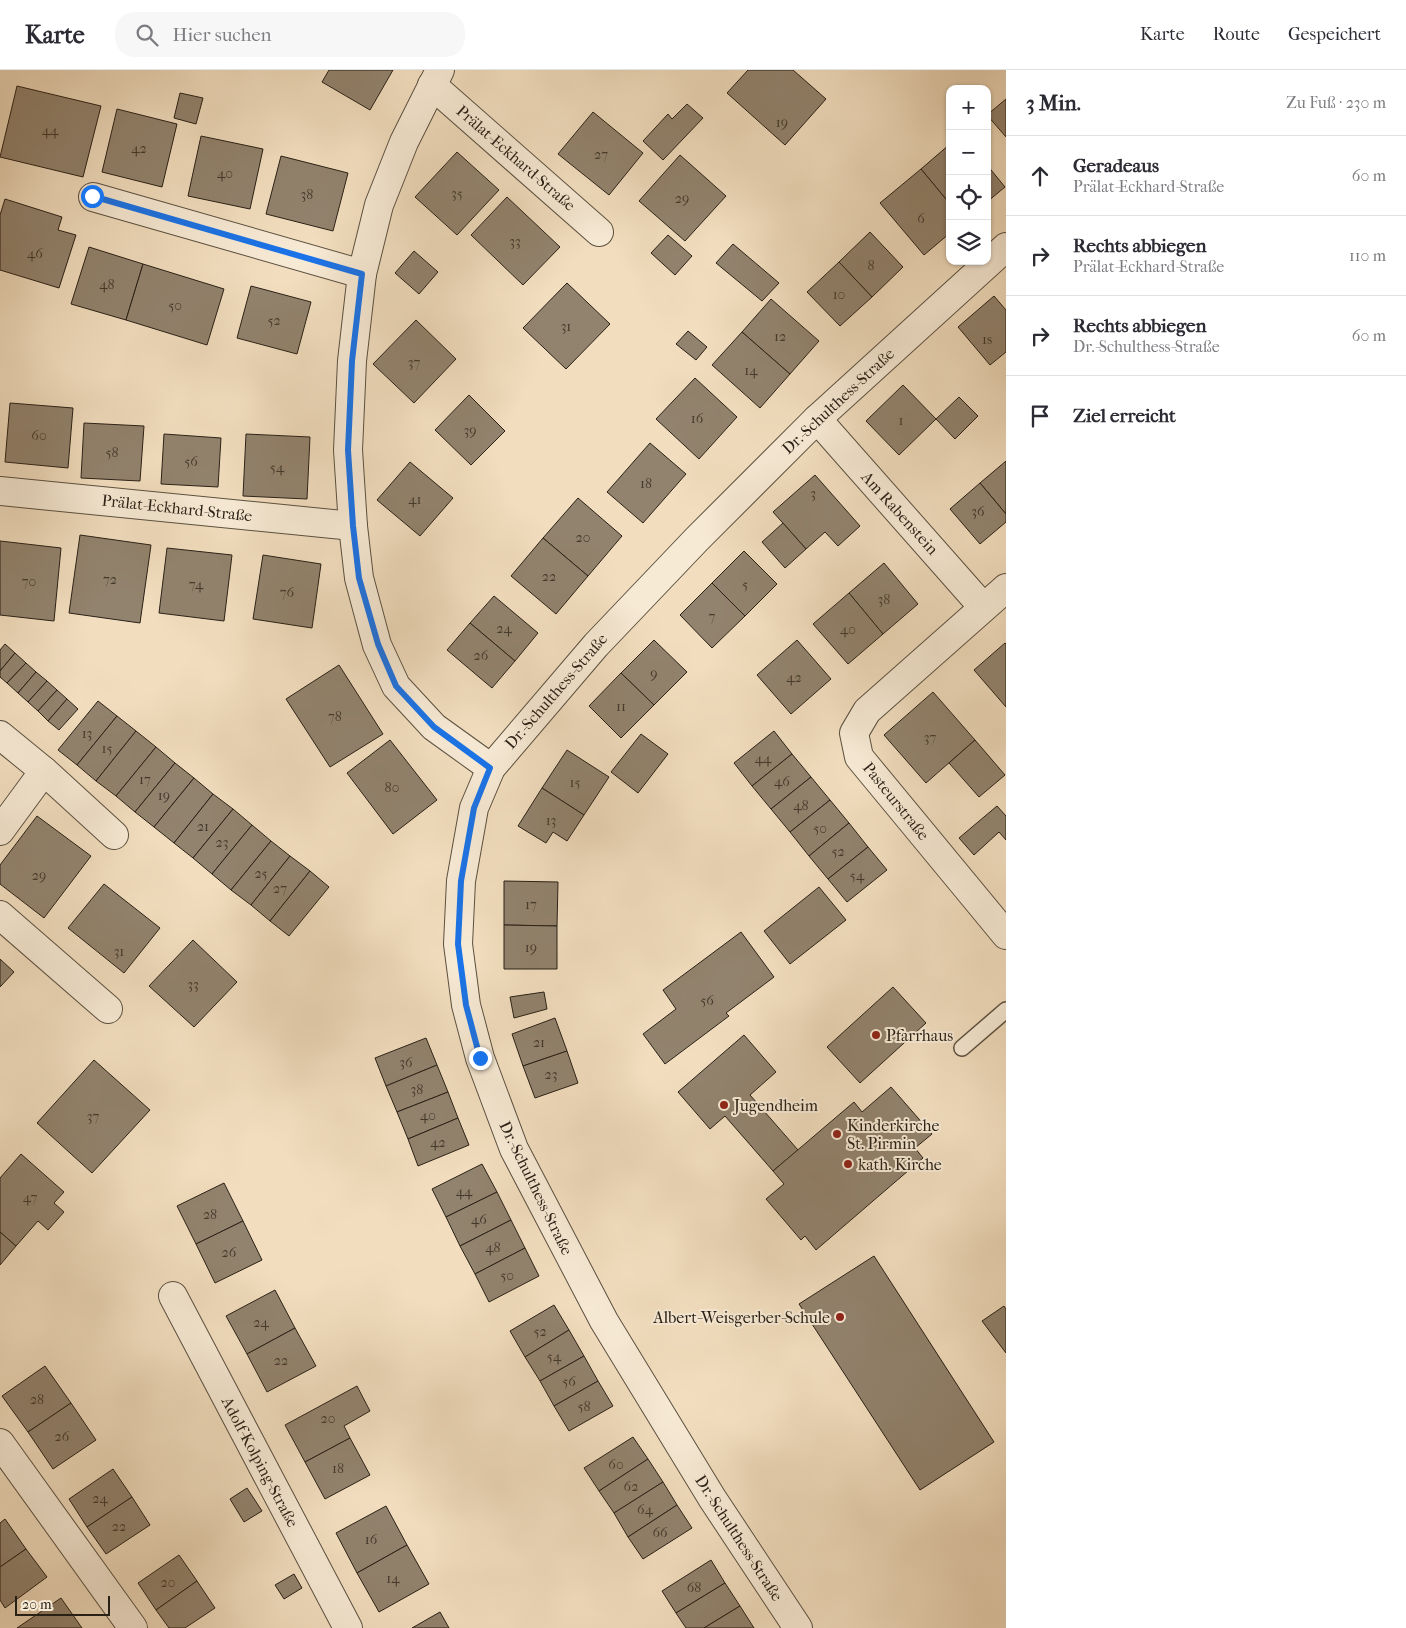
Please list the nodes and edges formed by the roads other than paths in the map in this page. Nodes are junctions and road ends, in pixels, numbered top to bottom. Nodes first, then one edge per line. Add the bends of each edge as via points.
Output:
1 (436, 78) edge
2 (92, 196) dead end
3 (599, 232) dead end
4 (1006, 247) edge
5 (362, 274) junction
6 (816, 419) junction
7 (0, 491) edge
8 (353, 526) junction
9 (1006, 588) edge
10 (983, 607) junction
11 (0, 735) edge
12 (490, 768) junction
13 (44, 771) junction
14 (0, 831) edge
15 (114, 835) dead end
16 (0, 915) edge
17 (1006, 935) edge
18 (108, 1009) dead end
19 (1006, 1010) edge
20 (962, 1048) dead end
21 (173, 1296) dead end
22 (0, 1443) edge
23 (133, 1628) edge
24 (348, 1628) edge
25 (798, 1628) edge

1 - 3 street, Prälat-Eckhard-Straße
1 - 5 street, Prälat-Eckhard-Straße via 404,142 379,205
2 - 5 street
4 - 6 street, Dr.-Schulthess-Straße
5 - 8 street, Prälat-Eckhard-Straße via 352,361 348,450
6 - 10 street, Am Rabenstein
6 - 12 street, Dr.-Schulthess-Straße via 596,645
7 - 8 street, Prälat-Eckhard-Straße
8 - 12 street, Prälat-Eckhard-Straße via 359,578 378,644 396,686 434,727
9 - 10 street, Pasteurstraße
10 - 17 street, Pasteurstraße via 866,711 854,733 859,757
11 - 13 street
12 - 25 street, Dr.-Schulthess-Straße via 474,808 461,881 458,944 466,1005 495,1101 514,1149 604,1321 712,1498
13 - 14 street
13 - 15 street
16 - 18 street
19 - 20 lane
21 - 24 street, Adolf-Kolping-Straße
22 - 23 street

